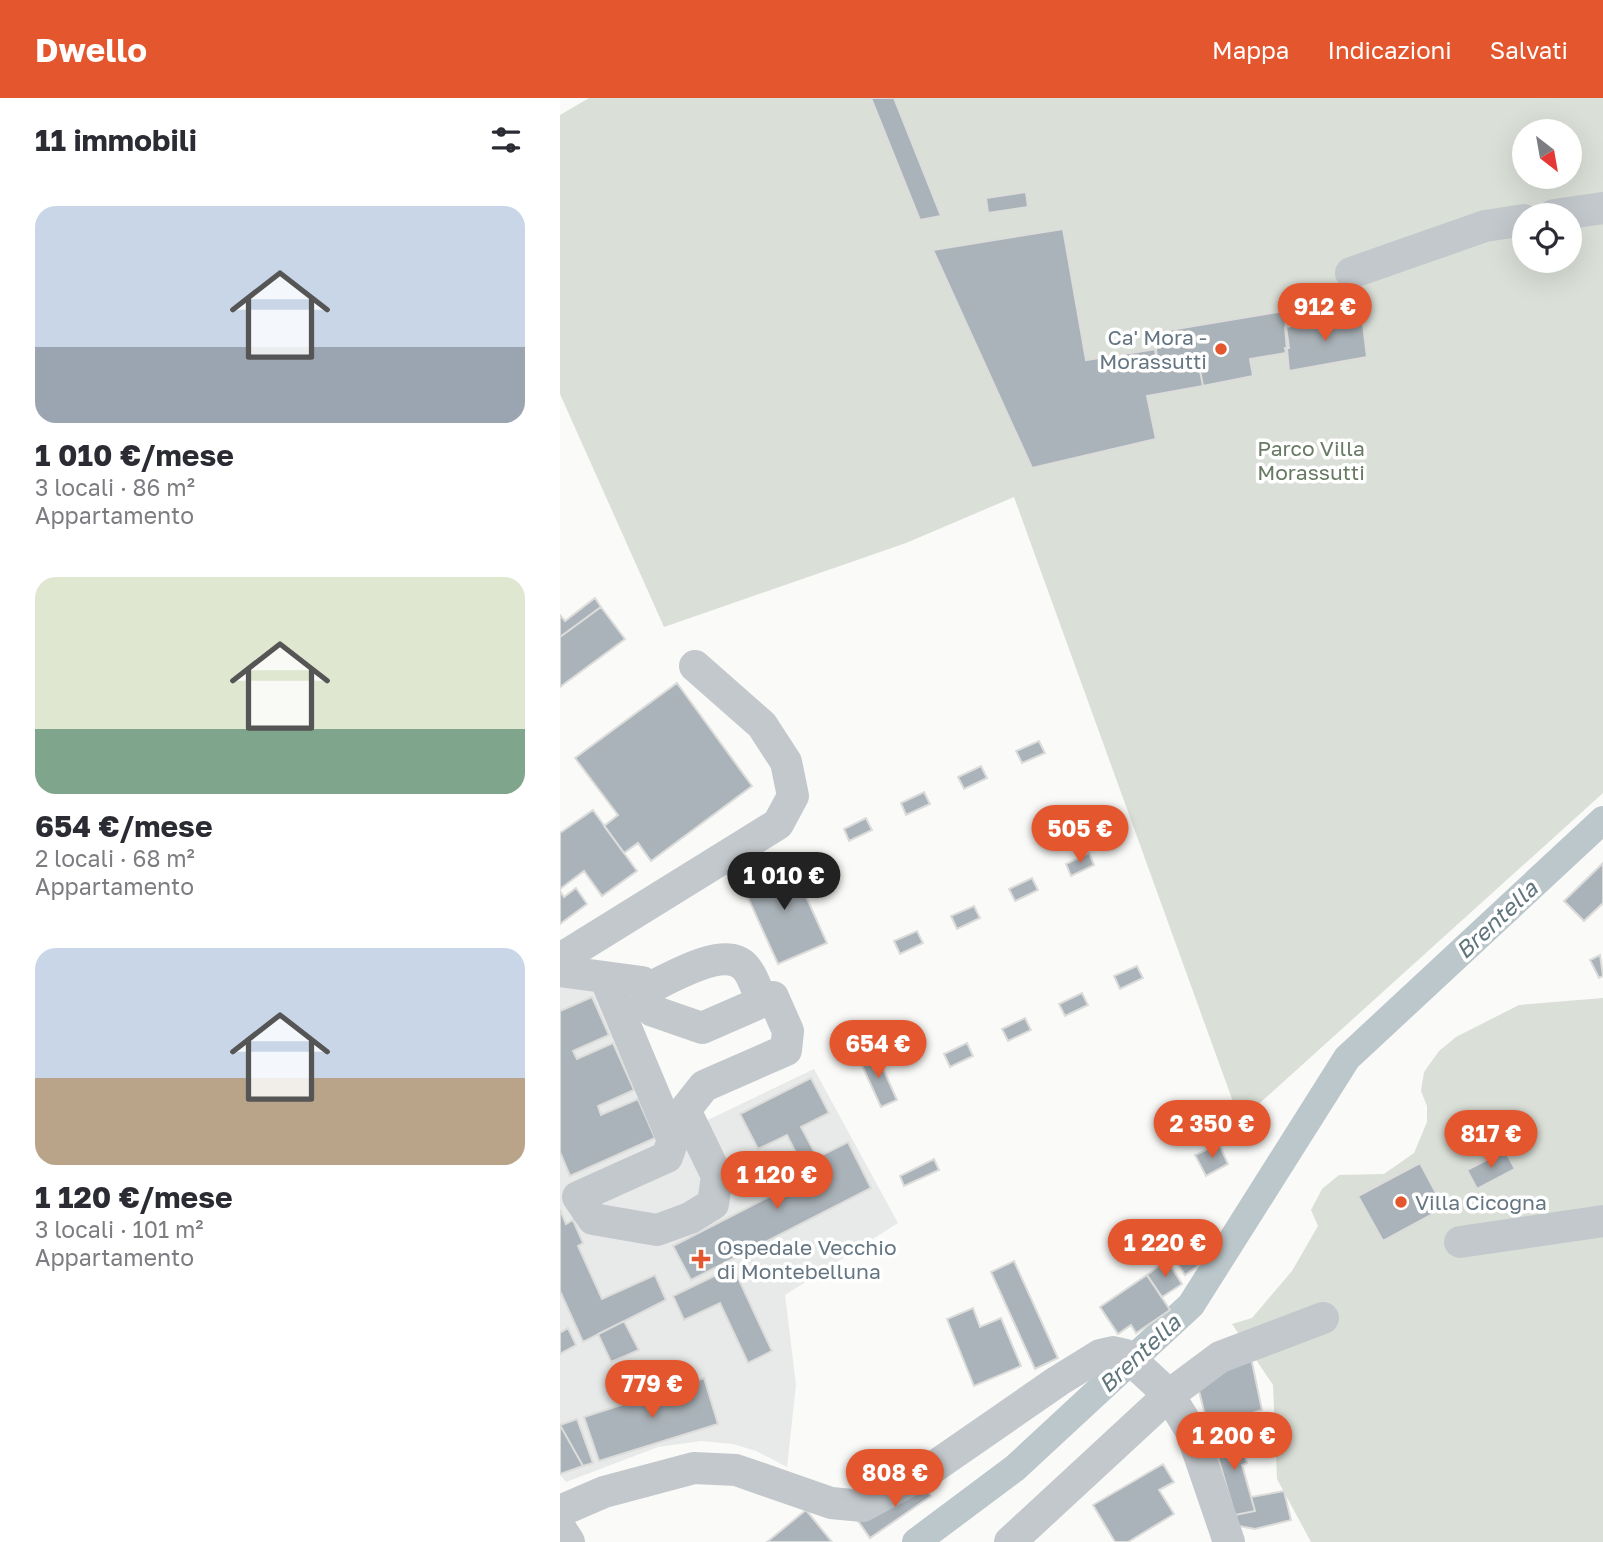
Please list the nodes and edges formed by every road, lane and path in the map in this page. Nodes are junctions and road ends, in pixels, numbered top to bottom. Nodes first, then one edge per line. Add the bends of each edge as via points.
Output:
1 (1603, 208) edge
2 (1582, 211) edge
3 (1512, 222) edge
4 (1351, 273) dead end
5 (695, 666) dead end
6 (560, 959) edge
7 (560, 971) edge
8 (606, 980) junction
9 (645, 989) junction
10 (762, 1001) junction
11 (1603, 1220) edge
12 (1460, 1241) dead end
13 (1323, 1318) dead end
14 (1169, 1395) junction
15 (563, 1531) edge
16 (1010, 1542) edge
17 (1229, 1542) edge

1 - 2 street
3 - 4 street via 1485,226
5 - 6 street via 762,725 786,762 793,796 778,824
7 - 8 street
8 - 9 street via 642,982
8 - 10 street via 680,1126 685,1110 704,1086 786,1050 788,1031 773,997
9 - 10 street via 653,1011 702,1028
9 - 10 street via 719,957 734,958 747,968
11 - 12 street
13 - 14 street via 1220,1357
14 - 15 street via 1126,1355 1113,1352 1100,1355 928,1471 863,1506 831,1503 736,1470 694,1468 604,1492
14 - 16 street
14 - 17 street via 1191,1431

